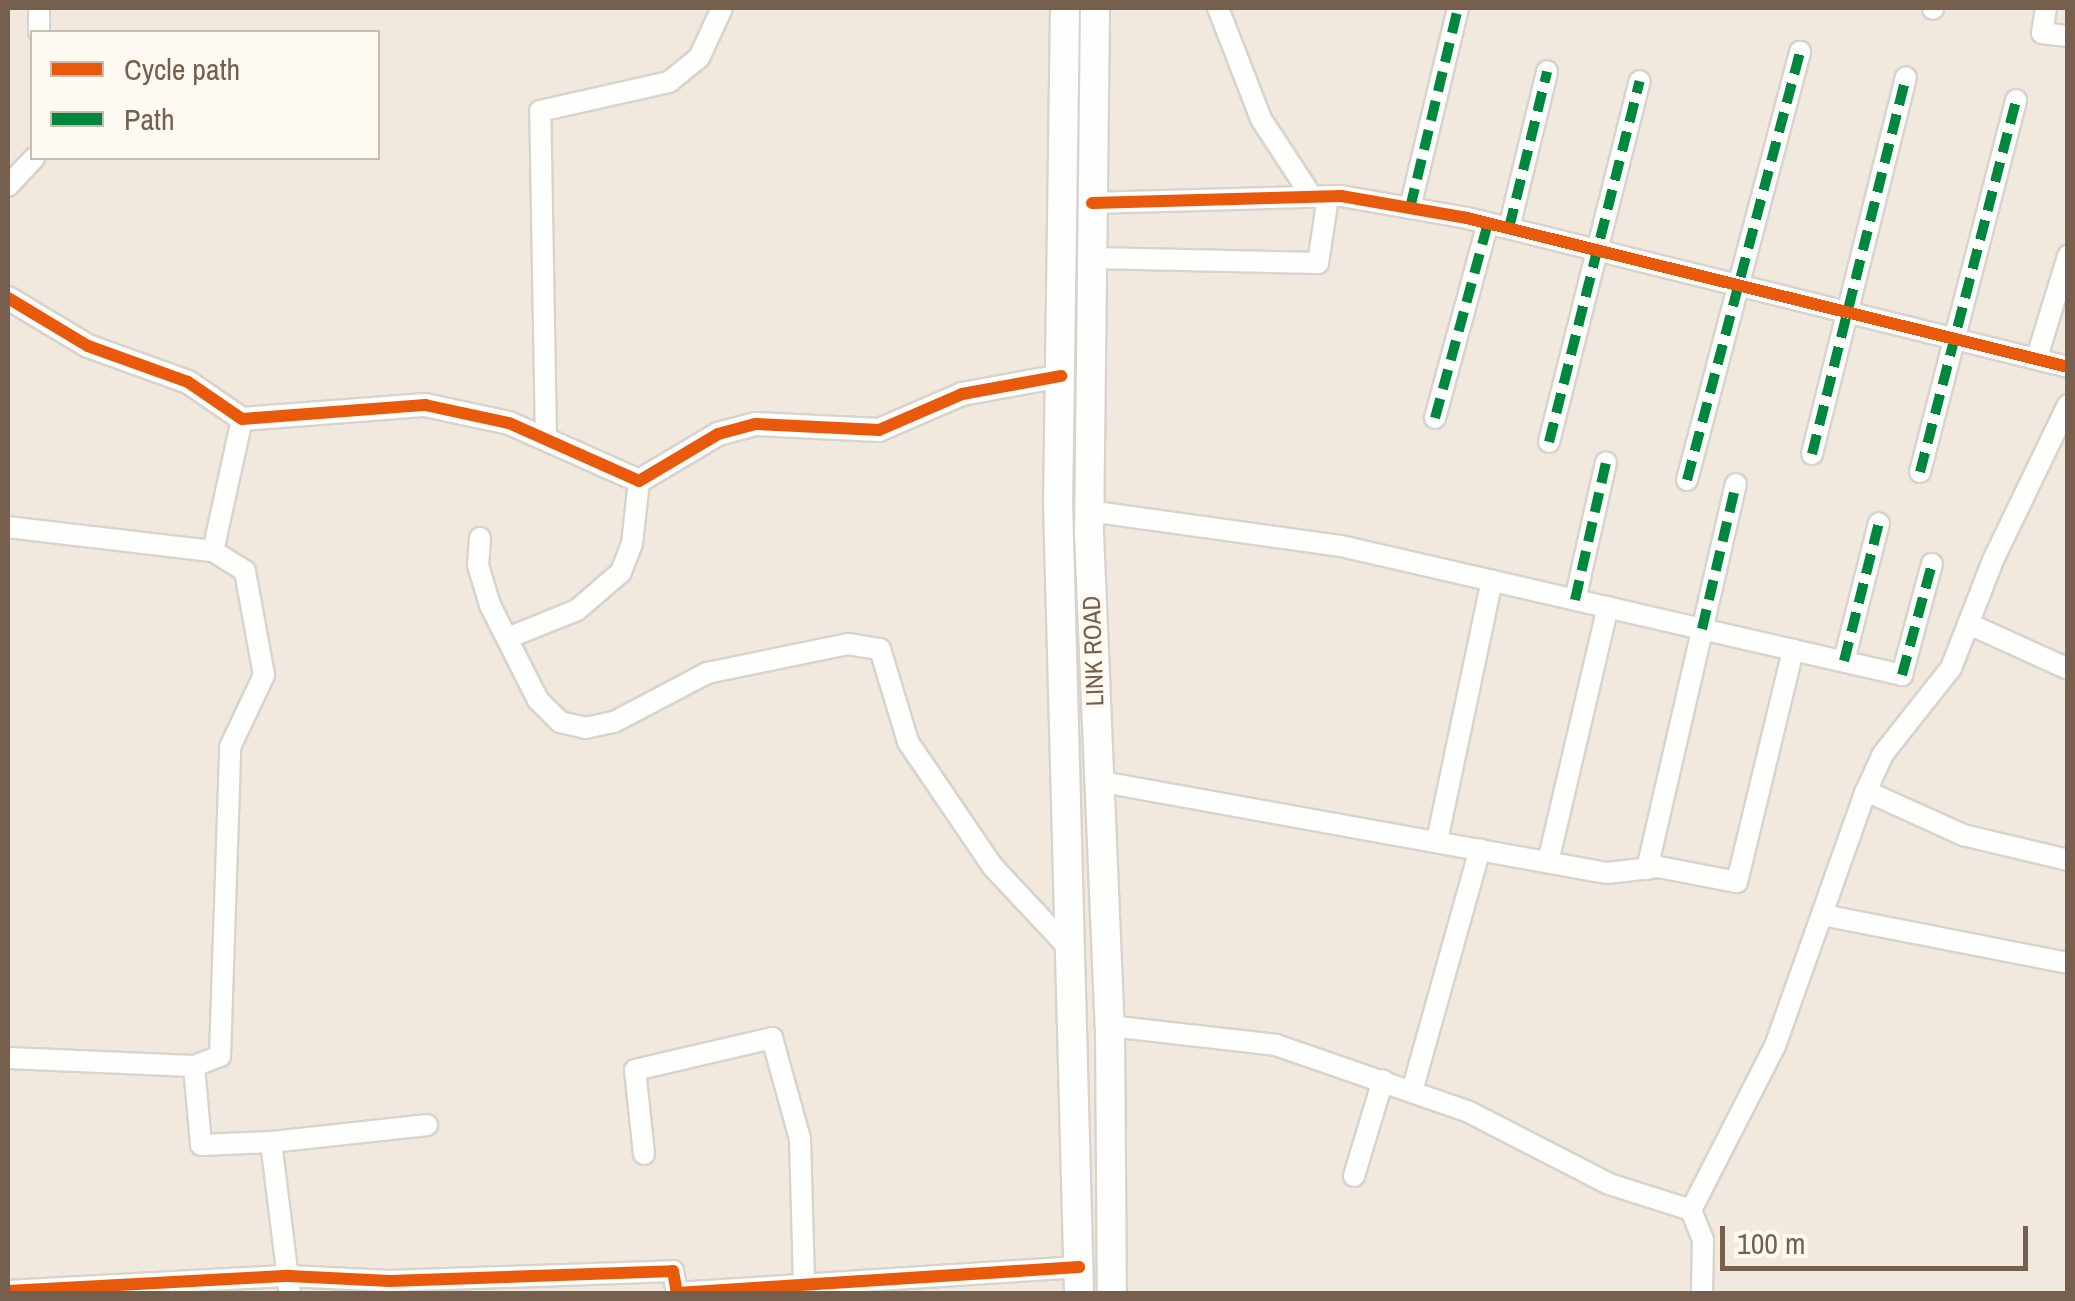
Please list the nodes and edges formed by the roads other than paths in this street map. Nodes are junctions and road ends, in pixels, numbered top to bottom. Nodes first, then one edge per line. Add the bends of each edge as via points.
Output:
1 (722, 8) edge
2 (1065, 8) edge
3 (1095, 8) edge
4 (1218, 8) edge
5 (1458, 8) edge
6 (2046, 8) edge
7 (2068, 36) edge
8 (1800, 52) dead end
9 (1547, 72) dead end
10 (1906, 78) dead end
11 (1640, 81) dead end
12 (2016, 100) dead end
13 (32, 160) edge
14 (8, 186) edge
15 (1320, 197) junction
16 (1092, 203) junction
17 (1410, 208) junction
18 (1499, 226) junction
19 (1599, 250) junction
20 (2068, 256) edge
21 (1094, 258) junction
22 (1738, 284) junction
23 (8, 298) edge
24 (1844, 310) junction
25 (1956, 337) junction
26 (2036, 356) junction
27 (2068, 366) edge
28 (1062, 376) junction
29 (2068, 405) edge
30 (1436, 418) dead end
31 (242, 419) junction
32 (546, 440) junction
33 (1549, 442) dead end
34 (1812, 454) dead end
35 (1606, 462) dead end
36 (1920, 472) dead end
37 (1686, 480) dead end
38 (639, 481) junction
39 (1736, 484) dead end
40 (1090, 511) junction
41 (1879, 524) dead end
42 (8, 527) edge
43 (480, 538) dead end
44 (213, 551) junction
45 (1932, 564) dead end
46 (1492, 581) junction
47 (1574, 600) junction
48 (1608, 607) junction
49 (1969, 624) junction
50 (1702, 629) junction
51 (510, 638) junction
52 (1793, 650) junction
53 (1844, 662) junction
54 (2068, 669) edge
55 (1098, 781) junction
56 (1866, 792) junction
57 (1437, 841) junction
58 (1480, 849) junction
59 (2068, 860) edge
60 (1548, 862) junction
61 (1647, 869) junction
62 (1823, 915) junction
63 (1065, 944) junction
64 (2068, 963) edge
65 (1110, 1026) junction
66 (8, 1058) edge
67 (194, 1066) junction
68 (1382, 1080) junction
69 (1412, 1091) junction
70 (427, 1125) dead end
71 (272, 1142) junction
72 (644, 1154) dead end
73 (1354, 1176) dead end
74 (1690, 1210) junction
75 (1079, 1280) edge
76 (290, 1284) edge
77 (804, 1284) junction
78 (403, 1287) edge
79 (8, 1291) edge
80 (1112, 1294) edge
81 (1702, 1294) edge

1 - 32 street via 699,58 669,82 540,111
2 - 28 main road, LINK ROAD
3 - 16 main road, LINK ROAD
4 - 15 street via 1261,119
5 - 17 street
6 - 7 street via 2042,33
8 - 22 street
9 - 18 street
10 - 24 street
11 - 19 street
12 - 25 street
13 - 14 street
15 - 16 street
15 - 17 street
15 - 21 street via 1318,262
16 - 21 main road, LINK ROAD
17 - 18 street
18 - 19 street
18 - 30 street
19 - 22 street
19 - 33 street
20 - 26 street
21 - 40 main road, LINK ROAD
22 - 24 street
22 - 37 street
23 - 31 street via 88,346 188,382
24 - 25 street
24 - 34 street
25 - 26 street
25 - 36 street
26 - 27 street
28 - 38 street via 962,394 879,430 799,421 756,424 718,434
28 - 63 main road, LINK ROAD
29 - 49 street
31 - 32 street via 425,405 509,424
31 - 44 street
32 - 38 street
35 - 47 street
38 - 51 street via 632,544 621,572 578,610
39 - 50 street
40 - 46 street via 1341,546
40 - 55 main road, LINK ROAD
41 - 53 street
42 - 44 street
43 - 51 street via 478,565 490,605
44 - 67 street via 245,571 264,675 230,747 220,1056
45 - 53 street via 1902,675
46 - 47 street
46 - 57 street
47 - 48 street
48 - 50 street
48 - 60 street
49 - 54 street
49 - 56 street via 1940,685 1884,754
50 - 52 street
50 - 61 street
51 - 63 street via 538,700 560,722 585,728 614,722 707,672 848,644 880,649 916,754 994,867
52 - 53 street
52 - 61 street via 1737,882
55 - 57 street
55 - 65 main road, LINK ROAD
56 - 59 street via 1963,835
56 - 62 street
57 - 58 street
58 - 60 street
58 - 69 street
60 - 61 street via 1627,876
62 - 64 street
62 - 74 street via 1775,1046
63 - 75 main road, LINK ROAD
65 - 68 street via 1276,1045
65 - 80 main road, LINK ROAD
66 - 67 street
67 - 71 street via 201,1145
68 - 69 street
68 - 73 street
69 - 74 street via 1469,1112 1609,1184
70 - 71 street
71 - 76 street
72 - 77 street via 635,1070 772,1038 800,1140
74 - 81 street via 1700,1219 1703,1240
75 - 77 street
76 - 78 street
76 - 79 street
77 - 78 street via 677,1293 673,1271

